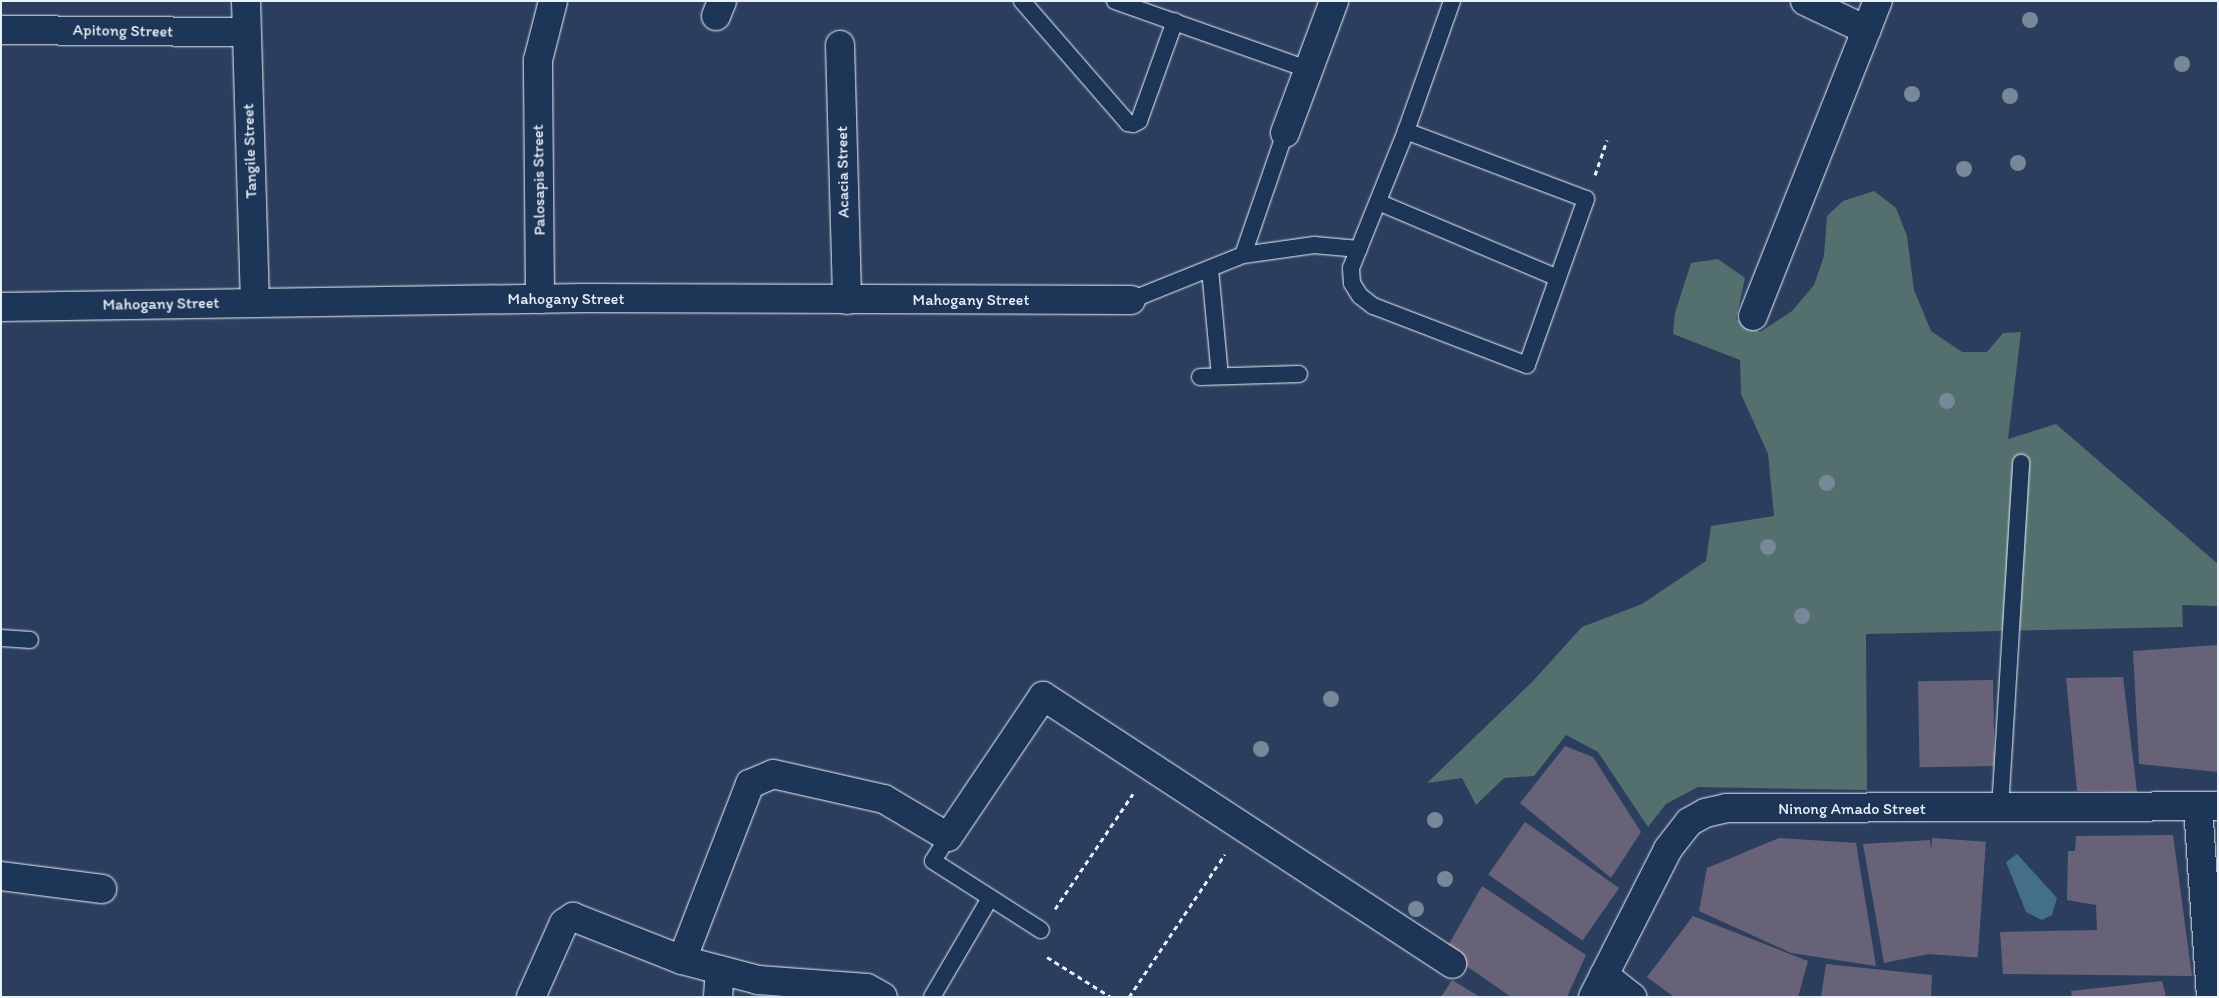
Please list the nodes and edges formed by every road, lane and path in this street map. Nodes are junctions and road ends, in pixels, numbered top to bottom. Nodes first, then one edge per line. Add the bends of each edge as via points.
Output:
1 (246, 1) edge
2 (553, 1) edge
3 (1022, 1) edge
4 (1116, 1) edge
5 (1334, 1) edge
6 (1452, 1) edge
7 (1805, 1) edge
8 (1878, 1) edge
9 (1175, 21) junction
10 (1, 30) edge
11 (1866, 30) junction
12 (245, 32) junction
13 (840, 45) dead end
14 (1310, 70) junction
15 (1406, 131) junction
16 (1284, 133) joint
17 (1607, 140) dead end
18 (1586, 200) junction
19 (1378, 202) junction
20 (1359, 249) junction
21 (1243, 255) junction
22 (1210, 269) junction
23 (1558, 278) junction
24 (540, 299) junction
25 (847, 300) junction
26 (1131, 300) joint
27 (255, 302) junction
28 (1, 307) edge
29 (1752, 316) dead end
30 (1299, 374) dead end
31 (1220, 376) junction
32 (1200, 377) dead end
33 (2021, 463) dead end
34 (1, 638) edge
35 (30, 640) dead end
36 (1152, 767) junction
37 (2208, 806) edge
38 (2000, 810) junction
39 (1243, 827) junction
40 (948, 837) junction
41 (1, 876) edge
42 (102, 889) dead end
43 (990, 898) junction
44 (1041, 930) junction
45 (682, 960) junction
46 (1452, 964) dead end
47 (719, 984) edge
48 (1598, 986) edge
49 (531, 997) edge
50 (883, 997) edge
51 (932, 997) edge
52 (1111, 997) edge
53 (1129, 997) edge
54 (1632, 997) edge
55 (2210, 997) edge

1 - 12 street, Tangile Street
2 - 24 street, Palosapis Street via 538,60
3 - 9 lane via 1128,123 1133,124 1139,121
4 - 9 lane
5 - 14 street
6 - 15 lane
7 - 11 street
8 - 11 street
9 - 14 lane
10 - 12 street, Apitong Street
11 - 29 street
12 - 27 street, Tangile Street
13 - 25 street, Acacia Street
14 - 16 street
15 - 18 lane
15 - 19 lane
16 - 21 lane
17 - 18 path
18 - 23 lane
19 - 20 lane
19 - 23 lane
20 - 21 lane via 1314,244
20 - 23 lane via 1351,268 1352,283 1360,296 1373,306 1527,365
21 - 22 lane
22 - 26 lane
22 - 31 lane
24 - 25 street, Mahogany Street
24 - 27 street, Mahogany Street
25 - 26 street, Mahogany Street
27 - 28 street, Mahogany Street
30 - 31 lane
31 - 32 lane
33 - 38 lane
34 - 35 lane
36 - 39 street
36 - 40 street via 1043,696
36 - 44 path
37 - 38 street, Ninong Amado Street
37 - 55 street
38 - 48 street, Ninong Amado Street via 1726,808 1705,812 1689,822 1668,849
39 - 46 street
39 - 53 path
40 - 43 lane via 933,861
40 - 45 street via 884,799 773,774 750,784
41 - 42 street
43 - 44 lane
43 - 51 lane
44 - 52 path via 1031,947
45 - 47 street
45 - 49 street via 569,918
47 - 50 street via 758,980 867,988
48 - 54 street

